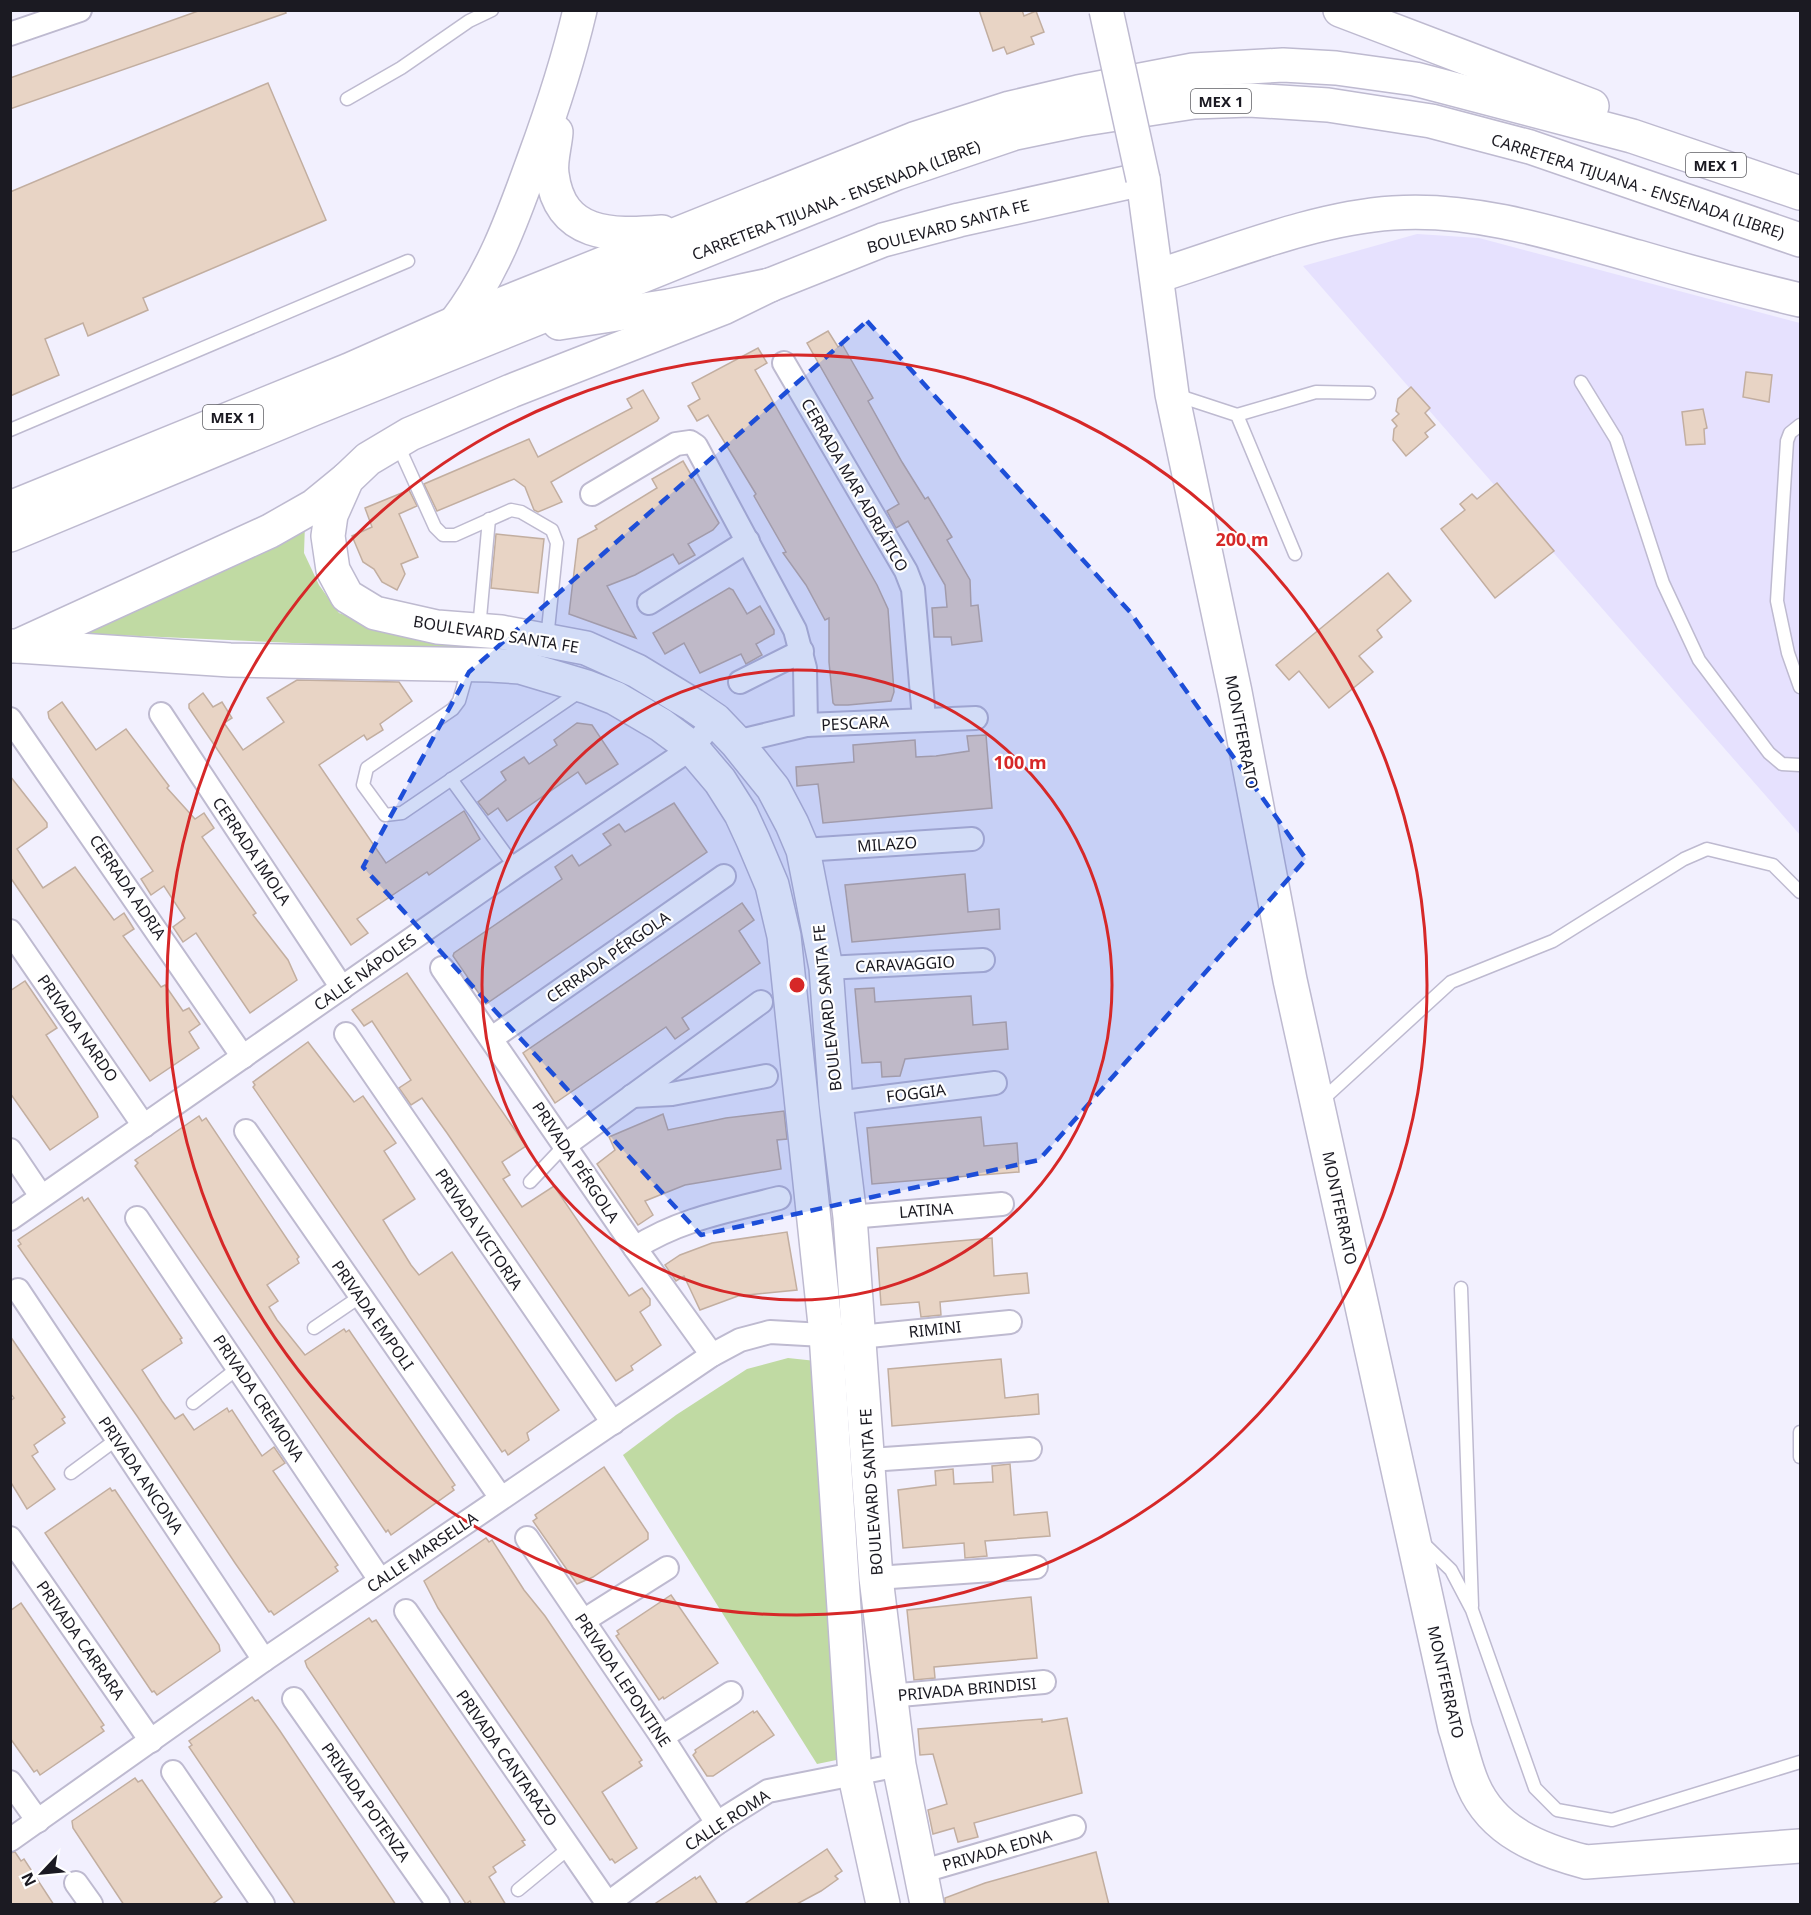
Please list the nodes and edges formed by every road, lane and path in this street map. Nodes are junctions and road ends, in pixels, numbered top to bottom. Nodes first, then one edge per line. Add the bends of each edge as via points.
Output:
1 (80, 10) edge
2 (492, 10) edge
3 (580, 10) edge
4 (1106, 10) edge
5 (1340, 10) edge
6 (10, 34) edge
7 (559, 89) junction
8 (347, 99) dead end
9 (1632, 136) junction
10 (1143, 179) junction
11 (1800, 193) edge
12 (687, 230) junction
13 (1800, 240) edge
14 (408, 261) dead end
15 (1157, 276) junction
16 (770, 285) junction
17 (1800, 300) edge
18 (455, 323) junction
19 (510, 330) junction
20 (784, 363) dead end
21 (1581, 382) dead end
22 (1369, 393) dead end
23 (1172, 394) junction
24 (1237, 415) junction
25 (1800, 425) edge
26 (10, 430) edge
27 (396, 442) junction
28 (347, 479) junction
29 (592, 494) dead end
30 (10, 508) edge
31 (489, 519) junction
32 (10, 535) edge
33 (748, 541) junction
34 (1294, 554) dead end
35 (649, 603) dead end
36 (490, 631) junction
37 (546, 640) junction
38 (14, 646) edge
39 (802, 651) junction
40 (480, 665) junction
41 (740, 682) dead end
42 (587, 687) junction
43 (1800, 687) edge
44 (161, 714) dead end
45 (976, 718) dead end
46 (10, 719) edge
47 (924, 719) junction
48 (806, 725) junction
49 (726, 731) junction
50 (692, 748) junction
51 (1800, 765) edge
52 (451, 779) junction
53 (972, 839) dead end
54 (803, 850) junction
55 (515, 867) junction
56 (724, 876) dead end
57 (1800, 892) edge
58 (10, 931) edge
59 (983, 960) dead end
60 (442, 968) dead end
61 (826, 968) junction
62 (342, 988) junction
63 (760, 1002) dead end
64 (346, 1034) dead end
65 (492, 1038) junction
66 (243, 1057) junction
67 (766, 1076) dead end
68 (995, 1083) dead end
69 (631, 1096) junction
70 (836, 1103) junction
71 (1318, 1105) junction
72 (144, 1126) junction
73 (246, 1131) dead end
74 (564, 1146) junction
75 (10, 1150) edge
76 (530, 1182) dead end
77 (41, 1196) junction
78 (779, 1198) dead end
79 (1002, 1204) dead end
80 (850, 1216) junction
81 (137, 1218) dead end
82 (10, 1219) edge
83 (635, 1248) junction
84 (1461, 1288) dead end
85 (18, 1290) dead end
86 (361, 1296) junction
87 (1010, 1322) dead end
88 (314, 1328) dead end
89 (826, 1334) junction
90 (859, 1337) junction
91 (712, 1355) junction
92 (238, 1368) junction
93 (193, 1403) dead end
94 (613, 1423) junction
95 (1800, 1432) edge
96 (117, 1439) junction
97 (1030, 1449) dead end
98 (1800, 1457) edge
99 (870, 1460) junction
100 (71, 1473) dead end
101 (501, 1498) junction
102 (1412, 1531) junction
103 (10, 1538) edge
104 (527, 1538) dead end
105 (1036, 1567) dead end
106 (667, 1568) dead end
107 (876, 1578) junction
108 (380, 1580) junction
109 (1472, 1610) junction
110 (406, 1611) dead end
111 (583, 1621) junction
112 (264, 1660) junction
113 (1044, 1682) dead end
114 (731, 1693) dead end
115 (890, 1696) junction
116 (294, 1699) dead end
117 (662, 1737) junction
118 (151, 1742) junction
119 (1800, 1762) edge
120 (899, 1766) junction
121 (173, 1772) dead end
122 (855, 1776) junction
123 (10, 1782) edge
124 (38, 1821) junction
125 (717, 1823) junction
126 (1074, 1827) dead end
127 (10, 1840) edge
128 (1800, 1846) edge
129 (569, 1848) junction
130 (920, 1872) junction
131 (76, 1883) dead end
132 (518, 1890) dead end
133 (608, 1904) edge
134 (91, 1905) edge
135 (263, 1905) edge
136 (438, 1905) edge
137 (883, 1905) edge
138 (927, 1905) edge

1 - 6 street
2 - 8 lane
3 - 7 main road
4 - 10 main road, MONTFERRATO, bridge
5 - 9 main road via 1597,107
7 - 12 main road via 552,172 556,192 578,224 613,234
7 - 18 main road via 505,236 472,301
9 - 11 main road, CARRETERA TIJUANA - ENSENADA (LIBRE) / MEX 1
9 - 12 main road, CARRETERA TIJUANA - ENSENADA (LIBRE) / MEX 1 via 1415,79 1336,68 1193,70 1010,108 914,138
10 - 15 main road, MONTFERRATO
10 - 16 main road, BOULEVARD SANTA FE via 883,240
12 - 18 main road, CARRETERA TIJUANA - ENSENADA (LIBRE) / MEX 1
13 - 19 main road, CARRETERA TIJUANA - ENSENADA (LIBRE) / MEX 1 via 1530,147 1431,122 1328,105 1249,100 1194,102 1015,133 959,151 767,224
14 - 26 lane
15 - 17 main road via 1344,221 1394,213 1435,213 1491,220 1574,239
15 - 23 main road, MONTFERRATO
16 - 19 main road via 669,306
16 - 27 main road, BOULEVARD SANTA FE via 723,308 511,391
18 - 30 main road, CARRETERA TIJUANA - ENSENADA (LIBRE) / MEX 1
19 - 32 main road, CARRETERA TIJUANA - ENSENADA (LIBRE) / MEX 1
20 - 47 street, CERRADA MAR ADRIÁTICO via 914,589
21 - 51 lane via 1616,439 1663,583 1700,660 1768,753 1782,764
22 - 24 lane via 1316,392
23 - 24 lane
23 - 71 main road, MONTFERRATO
24 - 34 lane
25 - 43 lane via 1787,441 1777,601
27 - 28 main road, BOULEVARD SANTA FE via 368,459
27 - 31 lane via 438,532 455,535
28 - 36 main road, BOULEVARD SANTA FE via 331,515 328,536 333,570 347,596 375,614 437,627
28 - 38 main road via 314,506 270,531
29 - 33 street via 676,444 690,442 700,453
31 - 36 lane
31 - 37 lane via 516,511 555,534
33 - 35 street
33 - 39 street
36 - 37 main road, BOULEVARD SANTA FE
36 - 40 street
37 - 49 main road, BOULEVARD SANTA FE via 586,648 637,671
38 - 40 main road, BOULEVARD SANTA FE via 230,660
39 - 41 street
39 - 48 street
40 - 42 main road, BOULEVARD SANTA FE via 520,668
40 - 52 lane via 453,709 367,768 363,785 385,815 395,816
42 - 50 main road, BOULEVARD SANTA FE via 615,698
42 - 52 lane
44 - 62 street, CERRADA IMOLA
45 - 47 street, PESCARA
46 - 66 street, CERRADA ADRIA
47 - 48 street, PESCARA
48 - 49 street, PESCARA
49 - 50 street, CALLE NÁPOLES
49 - 54 main road, BOULEVARD SANTA FE via 773,788
50 - 55 street, CALLE NÁPOLES
50 - 89 main road, BOULEVARD SANTA FE via 741,814 772,885 784,936
52 - 55 lane
53 - 54 street, MILAZO
54 - 61 main road, BOULEVARD SANTA FE
55 - 62 street, CALLE NÁPOLES
56 - 65 street, CERRADA PÉRGOLA
57 - 71 lane via 1773,865 1707,849 1684,859 1552,941 1451,982
58 - 72 street, PRIVADA NARDO
59 - 61 street, CARAVAGGIO
60 - 65 street, PRIVADA PÉRGOLA
61 - 70 main road, BOULEVARD SANTA FE
62 - 66 street, CALLE NÁPOLES
63 - 69 street
64 - 94 street, PRIVADA VICTORIA
65 - 74 street, PRIVADA PÉRGOLA
66 - 72 street, CALLE NÁPOLES
67 - 69 street via 672,1094
68 - 70 street, FOGGIA
69 - 74 street
70 - 80 main road, BOULEVARD SANTA FE
71 - 102 main road, MONTFERRATO
72 - 77 street, CALLE NÁPOLES
73 - 86 street, PRIVADA EMPOLI
74 - 76 lane
74 - 83 street, PRIVADA PÉRGOLA
75 - 77 street
77 - 82 street, CALLE NÁPOLES
78 - 83 street via 691,1219
79 - 80 street, LATINA
80 - 90 main road, BOULEVARD SANTA FE
81 - 92 street, PRIVADA CREMONA
83 - 91 street, PRIVADA PÉRGOLA
84 - 109 lane
85 - 96 street, PRIVADA ANCONA
86 - 88 lane
86 - 101 street, PRIVADA EMPOLI
87 - 90 street, RIMINI
89 - 90 street, CALLE MARSELLA
89 - 91 street, CALLE MARSELLA via 755,1334
89 - 122 main road, BOULEVARD SANTA FE
90 - 99 main road, BOULEVARD SANTA FE
91 - 94 street, CALLE MARSELLA
92 - 93 lane
92 - 108 street, PRIVADA CREMONA
94 - 101 street, CALLE MARSELLA
95 - 98 lane
96 - 100 lane
96 - 112 street, PRIVADA ANCONA
97 - 99 street
99 - 107 main road, BOULEVARD SANTA FE
101 - 108 street, CALLE MARSELLA
102 - 109 lane via 1451,1570
102 - 128 main road, MONTFERRATO via 1455,1728 1473,1786 1494,1817 1512,1832 1554,1853 1586,1862
103 - 118 street, PRIVADA CARRARA
104 - 111 street, PRIVADA LEPONTINE
105 - 107 street
106 - 111 street
107 - 115 main road, BOULEVARD SANTA FE
108 - 112 street, CALLE MARSELLA
109 - 119 lane via 1536,1788 1557,1810 1612,1820
110 - 129 street, PRIVADA CANTARAZO
111 - 117 street, PRIVADA LEPONTINE
112 - 118 street, CALLE MARSELLA
113 - 115 street, PRIVADA BRINDISI
114 - 117 street
115 - 120 main road, BOULEVARD SANTA FE
116 - 136 street, PRIVADA POTENZA
117 - 125 street, PRIVADA LEPONTINE
118 - 124 street, CALLE MARSELLA
120 - 122 street, CALLE ROMA
120 - 130 main road, BOULEVARD SANTA FE
121 - 135 street
122 - 125 street, CALLE ROMA via 768,1791
122 - 137 main road, BOULEVARD SANTA FE
123 - 124 street
124 - 127 street, CALLE MARSELLA
125 - 133 street, CALLE ROMA
126 - 130 street, PRIVADA EDNA
129 - 132 lane
129 - 133 street, PRIVADA CANTARAZO
130 - 138 main road, BOULEVARD SANTA FE
131 - 134 street

